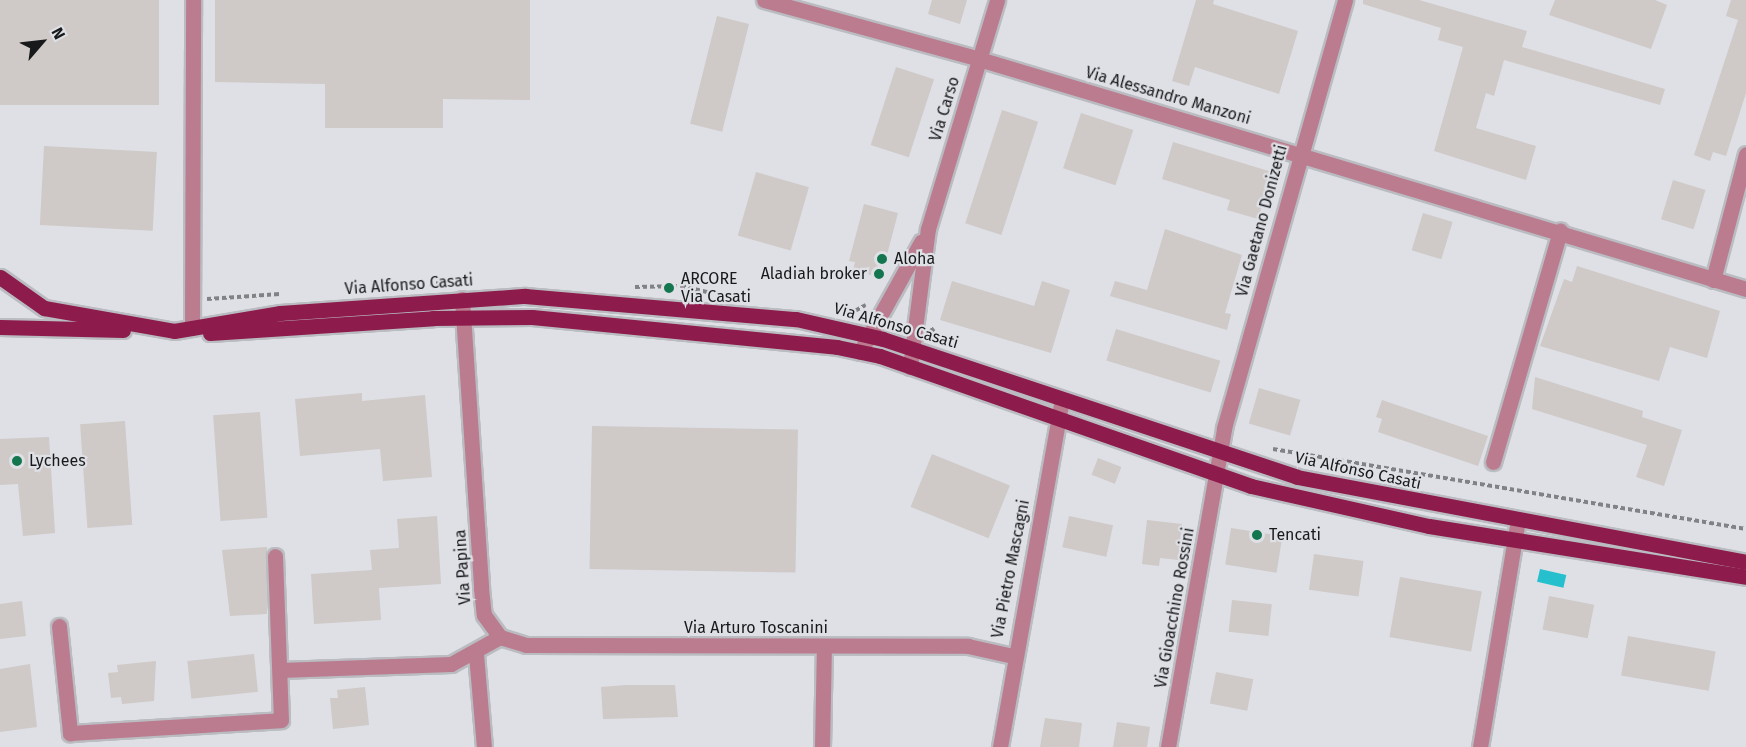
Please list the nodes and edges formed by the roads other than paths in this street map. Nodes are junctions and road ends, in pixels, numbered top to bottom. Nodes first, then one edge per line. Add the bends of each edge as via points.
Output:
1 (193, 0) edge
2 (764, 0) edge
3 (997, 0) edge
4 (1345, 0) edge
5 (979, 59) junction
6 (1299, 153) junction
7 (1746, 154) edge
8 (928, 229) junction
9 (1560, 231) junction
10 (0, 277) edge
11 (1713, 279) junction
12 (1746, 289) edge
13 (462, 299) junction
14 (463, 317) junction
15 (0, 327) edge
16 (192, 328) junction
17 (174, 331) junction
18 (873, 335) junction
19 (910, 347) junction
20 (860, 352) junction
21 (910, 367) junction
22 (1062, 399) junction
23 (1058, 419) junction
24 (1219, 453) junction
25 (1493, 462) dead end
26 (1218, 475) junction
27 (1518, 520) junction
28 (1515, 539) junction
29 (275, 555) dead end
30 (1746, 562) edge
31 (1746, 577) edge
32 (59, 626) dead end
33 (500, 637) junction
34 (824, 646) junction
35 (476, 654) junction
36 (1013, 656) junction
37 (280, 670) junction
38 (484, 747) edge
39 (822, 747) edge
40 (1000, 747) edge
41 (1168, 747) edge
42 (1480, 747) edge

1 - 16 street
2 - 5 street, Via Alessandro Manzoni
3 - 5 street, Via Carso
4 - 6 street, Via Gaetano Donizetti
5 - 6 street, Via Alessandro Manzoni
5 - 8 street, Via Carso
6 - 9 street, Via Alessandro Manzoni
6 - 24 street, Via Gaetano Donizetti
7 - 11 street
8 - 18 street, Via Carso
8 - 19 street, Via Carso
9 - 11 street, Via Alessandro Manzoni
9 - 25 street
10 - 17 main road via 44,308
11 - 12 street, Via Alessandro Manzoni
13 - 14 street, Via Papina
13 - 16 main road, Via Alfonso Casati via 280,313
13 - 18 main road, Via Alfonso Casati via 593,300 796,320
14 - 17 main road, Via Alfonso Casati via 283,331
14 - 20 main road, Via Alfonso Casati via 638,324
14 - 33 street, Via Papina via 484,615
15 - 17 main road, Via Alfonso Casati
16 - 17 main road, Via Alfonso Casati
18 - 19 main road, Via Alfonso Casati
18 - 20 street, Via Carso
19 - 21 street, Via Carso
19 - 22 main road, Via Alfonso Casati
20 - 21 main road, Via Alfonso Casati
21 - 23 main road, Via Alfonso Casati
22 - 23 street, Via Pietro Mascagni
22 - 24 main road, Via Alfonso Casati
23 - 26 main road, Via Alfonso Casati
23 - 36 street, Via Pietro Mascagni
24 - 26 street, Via Gaetano Donizetti
24 - 27 main road, Via Alfonso Casati via 1340,487
26 - 28 main road, Via Alfonso Casati via 1350,510
26 - 41 street, Via Gioacchino Rossini
27 - 28 street
27 - 30 main road, Via Alfonso Casati
28 - 31 main road, Via Alfonso Casati
28 - 42 street
29 - 37 street
32 - 37 street via 70,733 281,720
33 - 34 street, Via Arturo Toscanini via 526,645
33 - 35 street
34 - 36 street, Via Arturo Toscanini via 968,646
34 - 39 street
35 - 37 street via 451,664
35 - 38 street
36 - 40 street, Via Pietro Mascagni

